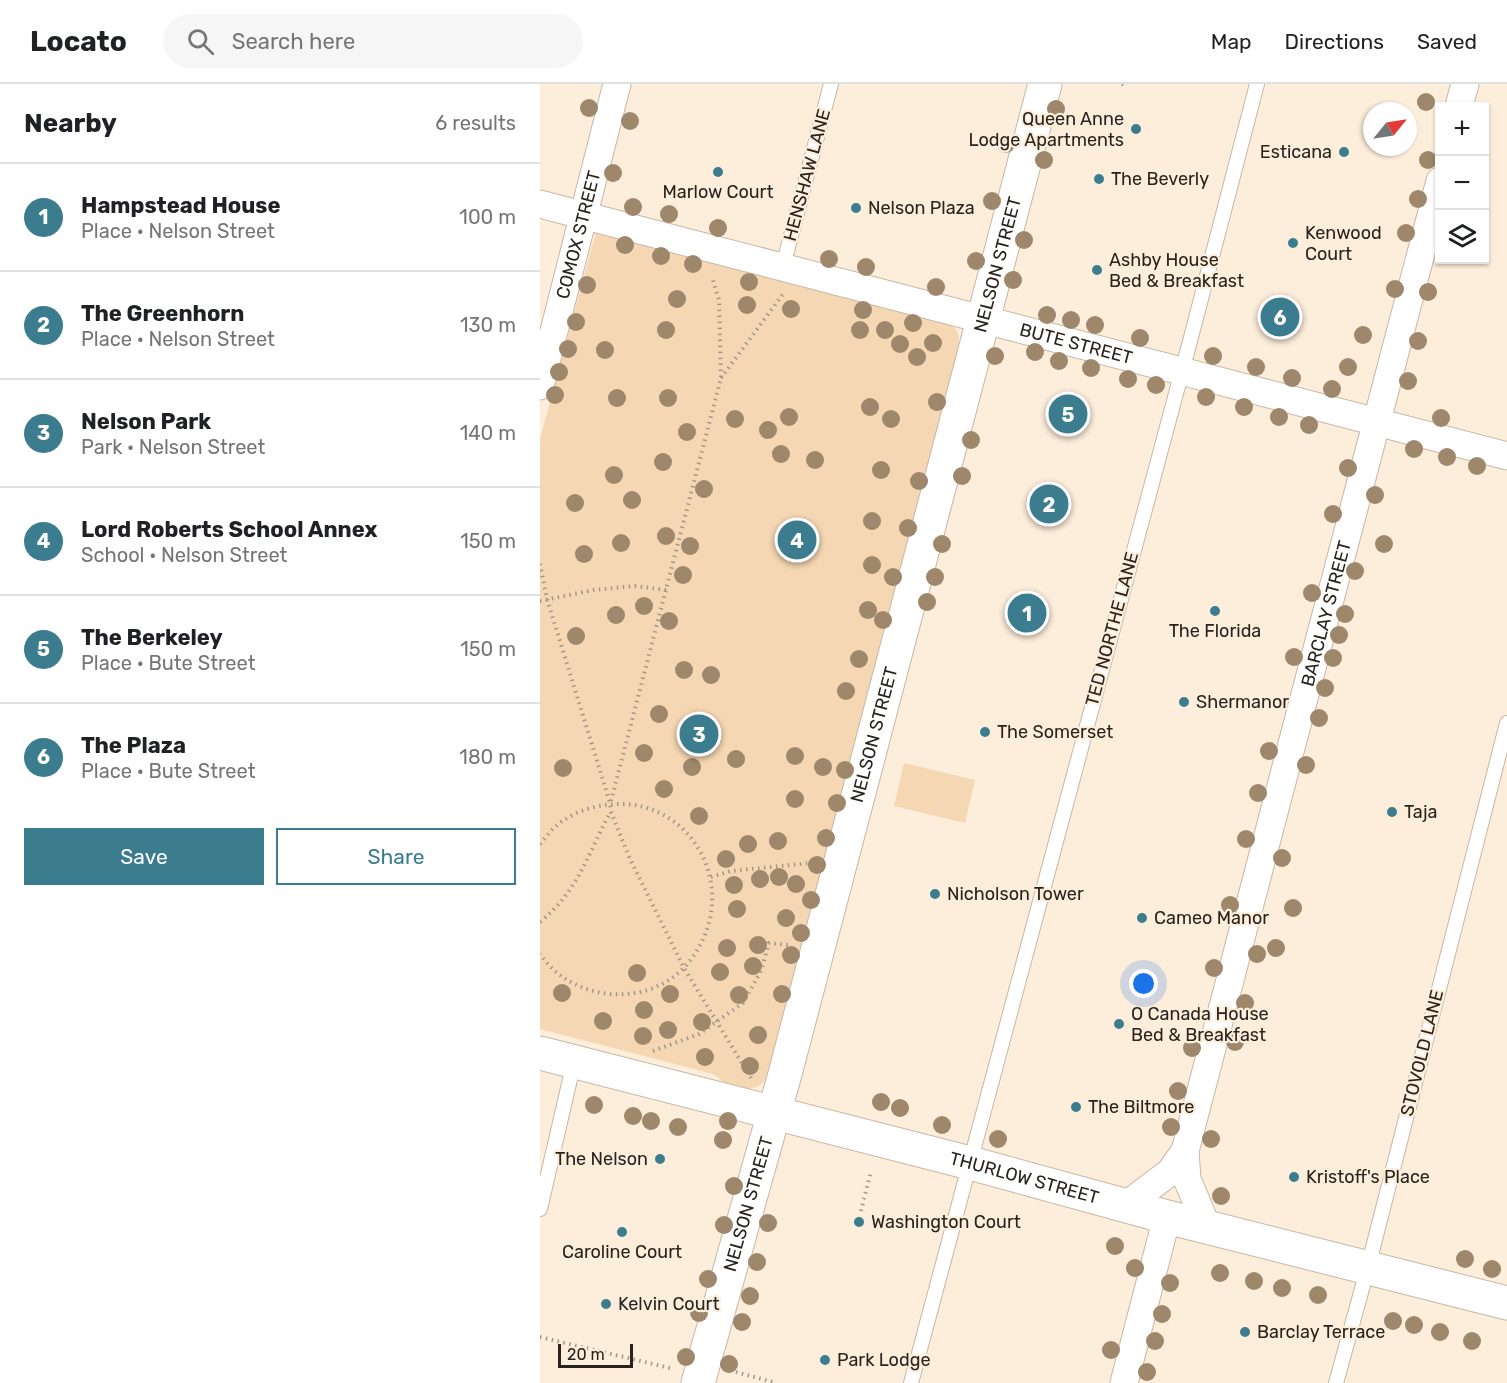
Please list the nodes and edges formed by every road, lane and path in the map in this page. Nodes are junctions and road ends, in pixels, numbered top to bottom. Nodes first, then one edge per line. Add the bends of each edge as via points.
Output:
1 (617, 84) edge
2 (831, 84) edge
3 (1045, 84) edge
4 (1257, 84) edge
5 (1465, 84) edge
6 (1460, 102) edge
7 (1435, 200) edge
8 (540, 204) edge
9 (585, 215) junction
10 (783, 266) junction
11 (712, 277) dead end
12 (783, 294) dead end
13 (984, 318) junction
14 (1182, 370) junction
15 (722, 378) junction
16 (540, 386) edge
17 (1377, 422) junction
18 (1507, 456) edge
19 (540, 564) edge
20 (666, 590) junction
21 (548, 599) junction
22 (540, 601) edge
23 (1507, 723) edge
24 (610, 803) junction
25 (611, 812) junction
26 (540, 844) edge
27 (810, 862) dead end
28 (711, 877) junction
29 (540, 922) edge
30 (788, 945) dead end
31 (540, 954) edge
32 (684, 968) junction
33 (717, 1022) junction
34 (540, 1053) edge
35 (646, 1053) dead end
36 (574, 1061) junction
37 (751, 1077) dead end
38 (774, 1114) junction
39 (1185, 1151) junction
40 (970, 1163) junction
41 (871, 1171) dead end
42 (1125, 1206) junction
43 (540, 1209) edge
44 (861, 1211) dead end
45 (1167, 1217) junction
46 (1207, 1227) junction
47 (1368, 1267) junction
48 (1507, 1303) edge
49 (540, 1337) edge
50 (736, 1372) dead end
51 (700, 1379) edge
52 (776, 1383) edge
53 (911, 1383) edge
54 (1124, 1383) edge
55 (1336, 1383) edge

1 - 9 street, COMOX STREET
2 - 10 lane, HENSHAW LANE
3 - 13 street, NELSON STREET
4 - 14 lane, TED NORTHE LANE
5 - 6 street
7 - 17 street, BARCLAY STREET
8 - 9 street, BUTE STREET
9 - 10 street, BUTE STREET
9 - 16 street, COMOX STREET
10 - 13 street, BUTE STREET
11 - 15 path via 719,300
12 - 15 path
13 - 14 street, BUTE STREET
13 - 38 street, NELSON STREET
14 - 17 street, BUTE STREET
14 - 40 lane, TED NORTHE LANE
15 - 20 path
17 - 18 street, BUTE STREET
17 - 39 street, BARCLAY STREET
19 - 21 path
20 - 21 path via 635,586
20 - 24 path
21 - 22 path
21 - 24 path
23 - 47 lane, STOVOLD LANE
24 - 25 path
24 - 26 path via 580,810 554,827
24 - 28 path via 637,805 670,819 701,851
25 - 29 path via 580,877 555,910
25 - 32 path
27 - 28 path
28 - 32 path via 713,910 704,942
30 - 33 path via 769,943 761,971 743,1003
31 - 32 path via 565,979 588,990 613,995 647,990
32 - 33 path
33 - 35 path via 699,1034
33 - 37 path
34 - 36 street, THURLOW STREET
36 - 38 street, THURLOW STREET
36 - 43 lane
38 - 40 street, THURLOW STREET
38 - 51 street, NELSON STREET
39 - 42 street, BARCLAY STREET via 1170,1172
39 - 46 street, BARCLAY STREET via 1187,1179
40 - 42 street, THURLOW STREET
40 - 53 lane, TED NORTHE LANE
41 - 44 path
42 - 45 street, THURLOW STREET
45 - 46 street, THURLOW STREET
45 - 54 street
46 - 47 street, THURLOW STREET
47 - 48 street, THURLOW STREET
47 - 55 lane, STOVOLD LANE
49 - 51 path
50 - 52 path

